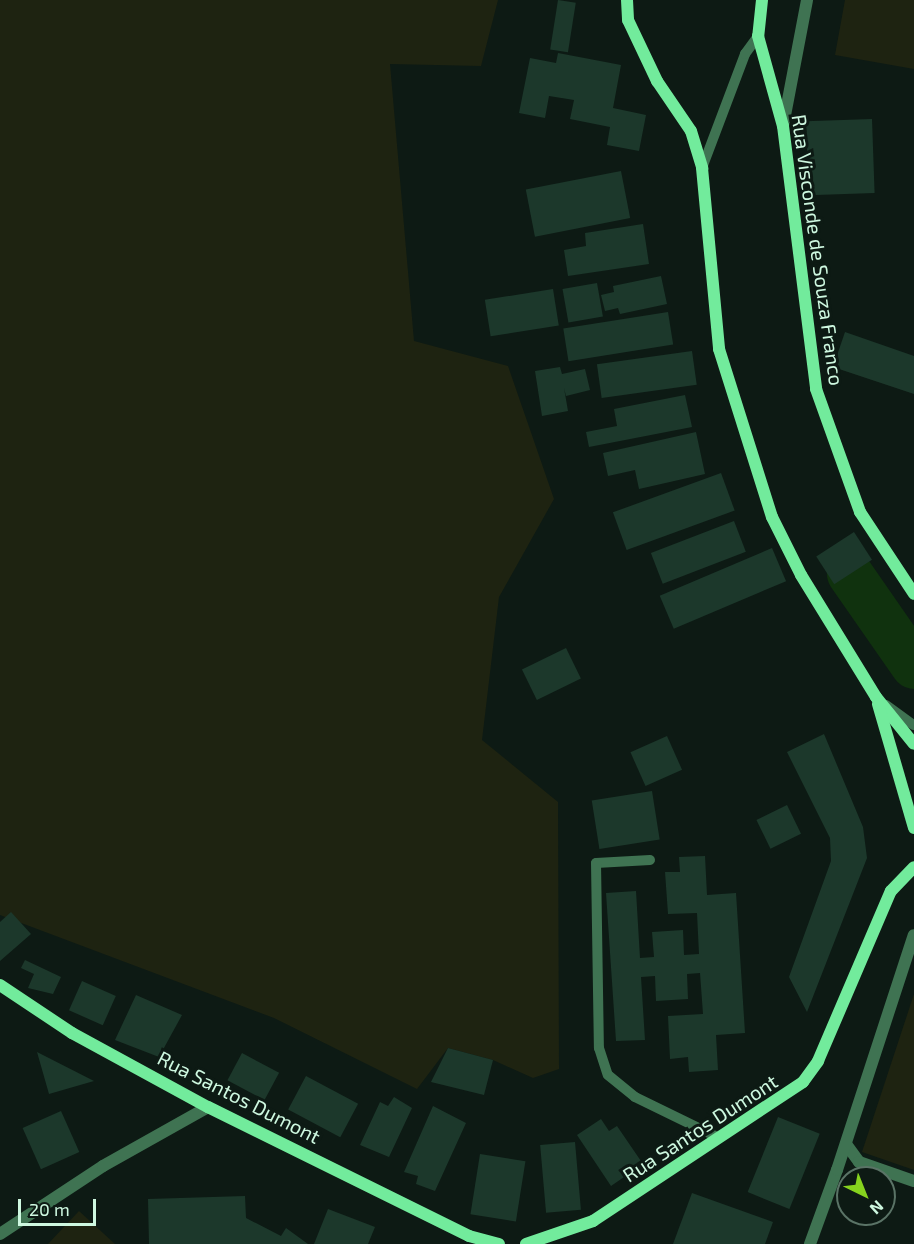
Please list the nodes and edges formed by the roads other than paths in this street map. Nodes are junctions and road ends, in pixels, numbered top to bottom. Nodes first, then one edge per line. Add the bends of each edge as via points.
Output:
1 (627, 0) edge
2 (762, 0) edge
3 (807, 0) edge
4 (758, 36) junction
5 (783, 126) junction
6 (702, 168) junction
7 (914, 594) edge
8 (876, 698) junction
9 (914, 725) edge
10 (914, 744) edge
11 (914, 828) edge
12 (650, 860) dead end
13 (914, 867) edge
14 (914, 935) edge
15 (0, 985) edge
16 (208, 1107) junction
17 (719, 1138) junction
18 (846, 1144) junction
19 (859, 1162) junction
20 (838, 1166) edge
21 (848, 1166) edge
22 (836, 1173) edge
23 (914, 1181) edge
24 (0, 1234) edge
25 (499, 1244) edge
26 (526, 1244) edge
27 (810, 1244) edge

1 - 6 main road via 628,20 657,81 691,131
2 - 4 main road, Rua Visconde de Souza Franco
3 - 5 street
4 - 5 main road, Rua Visconde de Souza Franco
4 - 6 lane via 745,54
5 - 7 main road, Rua Visconde de Souza Franco via 816,389 860,512
6 - 8 main road via 719,349 733,405 791,556
8 - 9 lane
8 - 10 main road
8 - 11 main road
12 - 17 lane via 596,863 599,1048 608,1075 635,1097
13 - 17 main road, Rua Santos Dumont via 891,891 818,1061 803,1082
14 - 18 street
15 - 16 main road, Rua Santos Dumont via 72,1033
16 - 24 street via 104,1166
16 - 25 main road, Rua Santos Dumont via 469,1236
17 - 26 main road, Rua Santos Dumont via 592,1221
18 - 19 street
18 - 20 street
19 - 21 street
19 - 23 street
22 - 27 street

